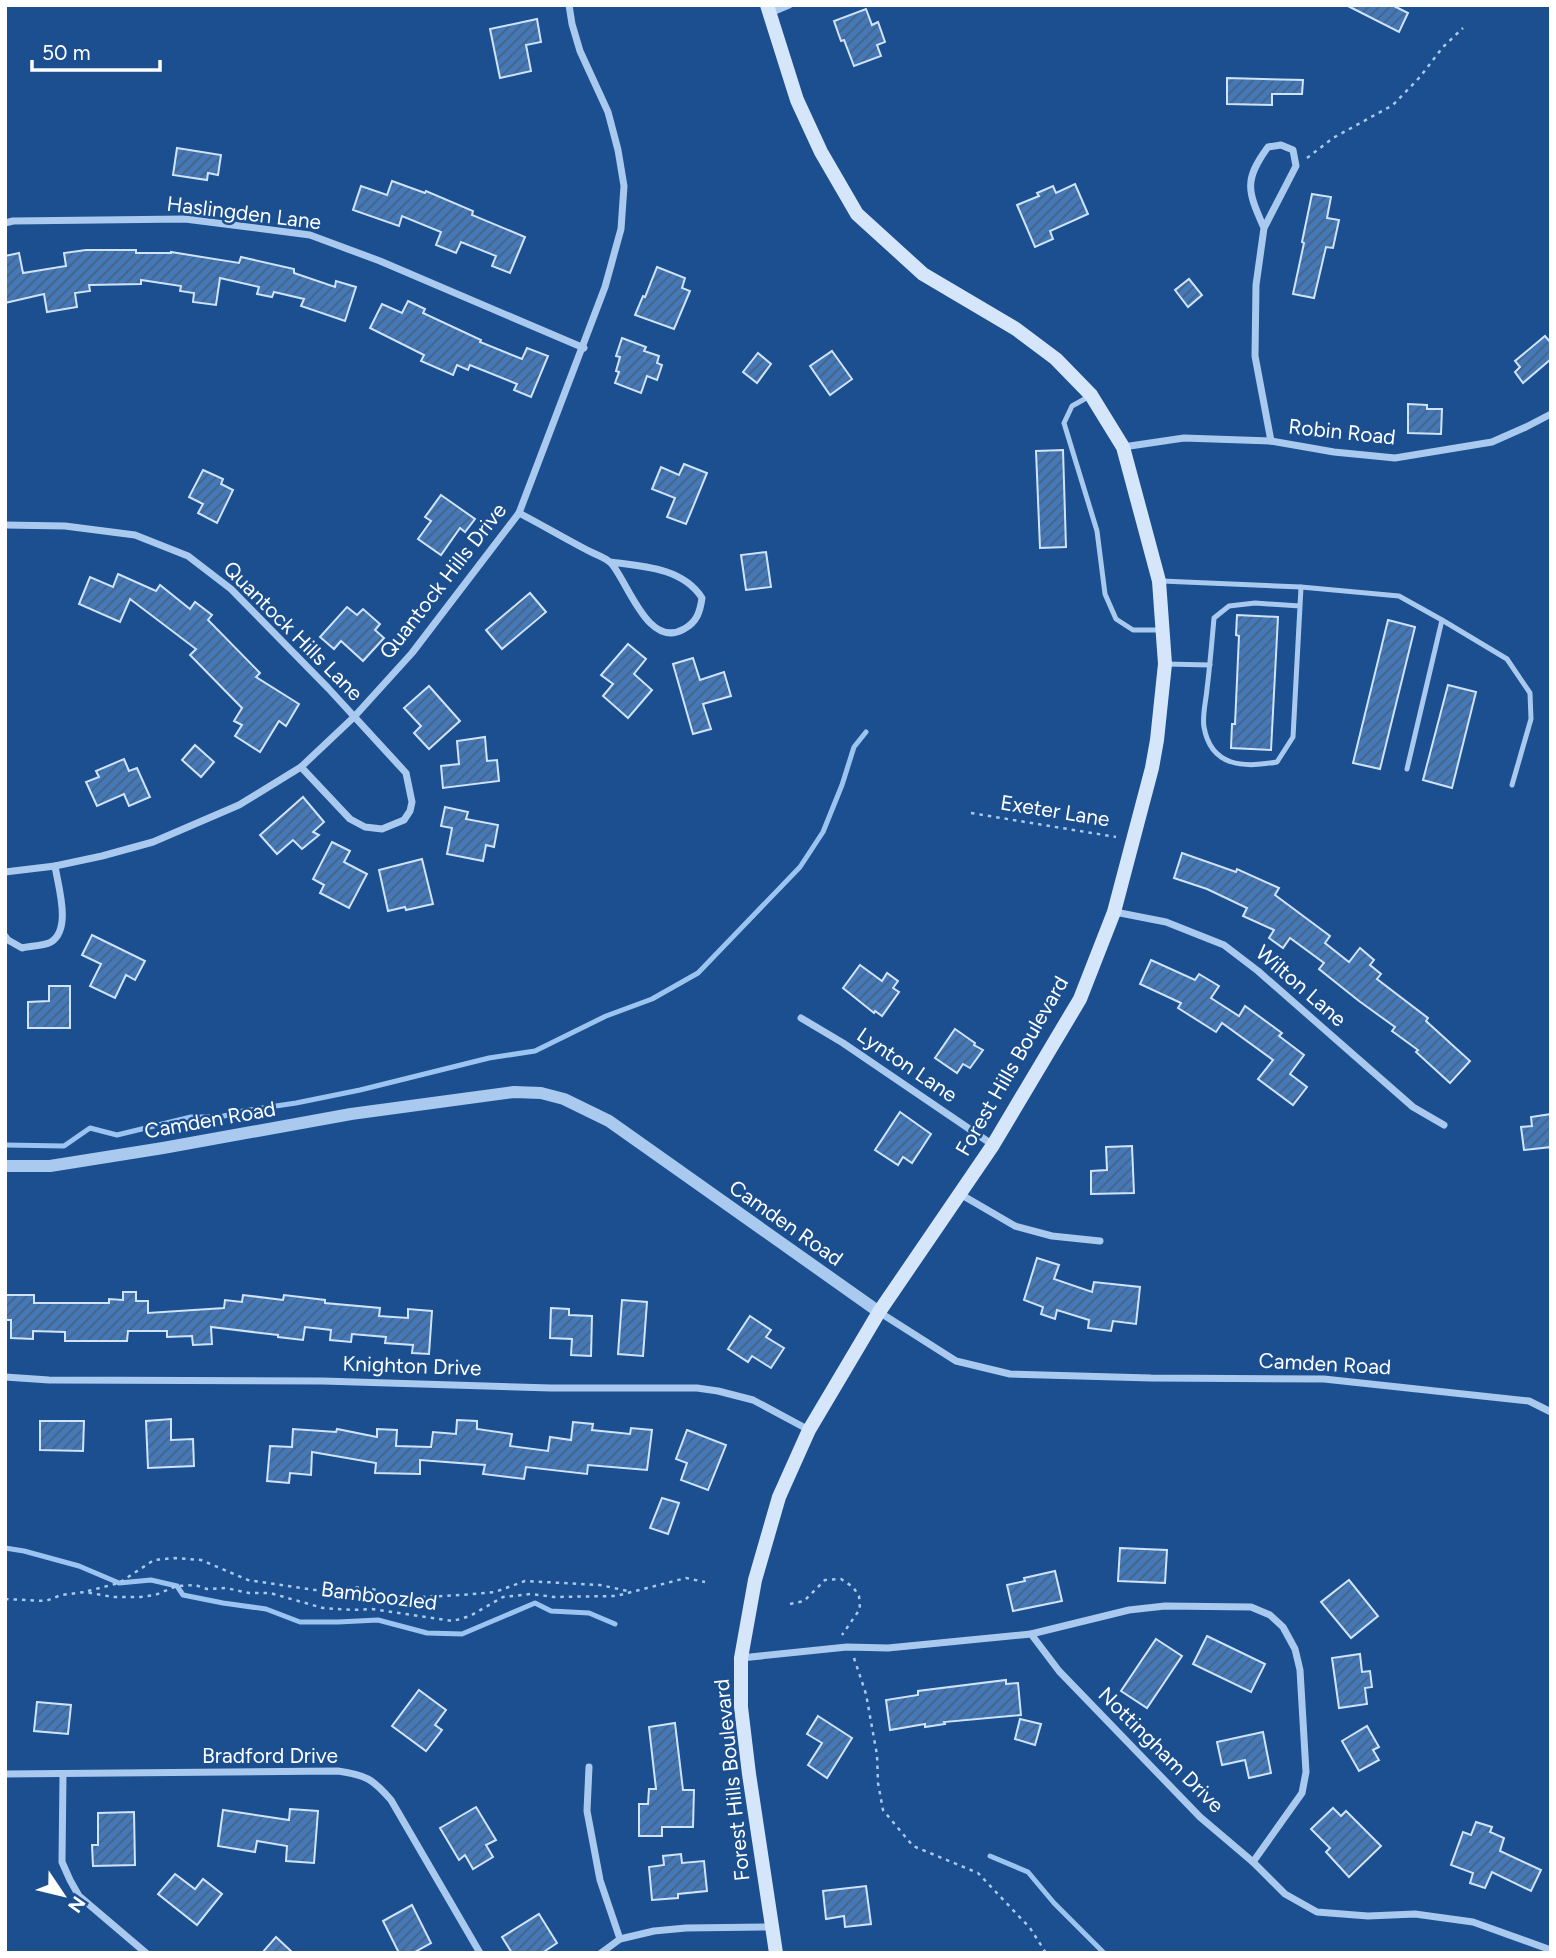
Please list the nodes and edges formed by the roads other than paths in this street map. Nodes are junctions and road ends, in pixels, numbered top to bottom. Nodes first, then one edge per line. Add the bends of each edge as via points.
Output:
1 (569, 5) edge
2 (789, 5) edge
3 (768, 9) edge
4 (5, 223) edge
5 (1264, 228) junction
6 (584, 348) junction
7 (1091, 395) junction
8 (1551, 414) edge
9 (1270, 441) junction
10 (1123, 447) junction
11 (519, 513) junction
12 (5, 526) edge
13 (610, 562) junction
14 (1159, 581) junction
15 (1301, 587) junction
16 (1300, 606) junction
17 (1442, 620) junction
18 (1164, 630) junction
19 (1166, 664) junction
20 (1210, 665) junction
21 (354, 717) junction
22 (301, 767) junction
23 (1407, 769) dead end
24 (1513, 785) dead end
25 (55, 866) junction
26 (5, 872) edge
27 (1114, 912) junction
28 (5, 936) edge
29 (801, 1018) dead end
30 (1444, 1125) dead end
31 (993, 1145) junction
32 (5, 1167) edge
33 (960, 1194) junction
34 (1100, 1241) dead end
35 (879, 1312) junction
36 (5, 1377) edge
37 (1551, 1412) edge
38 (809, 1430) junction
39 (1031, 1634) junction
40 (741, 1658) junction
41 (589, 1767) dead end
42 (5, 1774) edge
43 (64, 1774) junction
44 (1254, 1863) junction
45 (771, 1927) junction
46 (620, 1940) junction
47 (1551, 1950) edge
48 (146, 1953) edge
49 (480, 1953) edge
50 (601, 1953) edge
51 (776, 1953) edge

1 - 6 street, Quantock Hills Drive via 580,51 608,113 624,186 621,229
2 - 3 street
3 - 7 main road, Forest Hills Boulevard via 797,100 857,214 923,274 1016,329 1056,359
4 - 6 street, Haslingden Lane via 185,219 310,235
5 - 5 street via 1296,166 1293,150 1281,145 1268,147 1249,184
5 - 9 street via 1256,285 1255,356
6 - 11 street, Quantock Hills Drive
7 - 10 main road, Forest Hills Boulevard
7 - 18 lane via 1072,406 1064,423 1097,531 1105,594 1116,619 1133,630
8 - 9 street, Robin Road via 1492,442 1395,458
9 - 10 street, Robin Road via 1184,438
10 - 14 main road, Forest Hills Boulevard
11 - 13 street
11 - 21 street, Quantock Hills Drive via 412,653
12 - 21 street, Quantock Hills Lane via 65,526 135,536 188,556 231,589
13 - 13 street via 652,626 680,632 700,613 702,598 684,579 652,567
14 - 15 lane
14 - 18 main road, Forest Hills Boulevard
15 - 16 lane
15 - 17 lane via 1399,596
16 - 20 lane via 1229,606 1214,618
16 - 20 lane via 1293,737 1277,762 1256,766 1234,763 1219,758 1211,748 1204,726
17 - 23 lane
17 - 24 lane via 1507,659 1530,693 1531,719
18 - 19 main road, Forest Hills Boulevard
19 - 20 lane
19 - 27 main road, Forest Hills Boulevard via 1156,749
21 - 22 street, Quantock Hills Drive
21 - 22 street, Quantock Hills Lane via 406,774 412,802 404,820 382,829 365,827 350,819
22 - 25 street, Quantock Hills Drive via 239,805 153,842
25 - 26 street, Quantock Hills Drive
25 - 28 street via 64,918 59,932 51,942 22,948
27 - 30 street, Wilton Lane via 1166,922 1224,945 1413,1107
27 - 31 main road, Forest Hills Boulevard via 1080,999
29 - 31 street, Lynton Lane
31 - 33 main road, Forest Hills Boulevard
32 - 35 street, Camden Road via 61,1164 351,1114 514,1092 541,1093 609,1121
33 - 34 street via 1015,1226
33 - 35 main road, Forest Hills Boulevard
35 - 37 street, Camden Road via 956,1362 1010,1374 1324,1379 1529,1401
35 - 38 main road, Forest Hills Boulevard
36 - 38 street, Knighton Drive via 697,1388 752,1400
38 - 40 main road, Forest Hills Boulevard via 779,1497 755,1580
39 - 40 street
39 - 44 street, Nottingham Drive via 1059,1671 1191,1808
39 - 44 street via 1129,1609 1165,1606 1251,1607 1283,1627 1300,1670 1306,1772 1302,1793
40 - 45 main road, Forest Hills Boulevard via 741,1707
41 - 46 street via 587,1811 600,1880
42 - 43 street, Bradford Drive
43 - 48 street via 62,1862 69,1880 79,1896
43 - 49 street, Bradford Drive via 357,1774 375,1782 391,1800
44 - 47 street, Nottingham Drive via 1285,1894 1317,1912 1415,1914 1473,1922
45 - 46 street via 685,1928
45 - 51 main road, Forest Hills Boulevard
46 - 50 street

